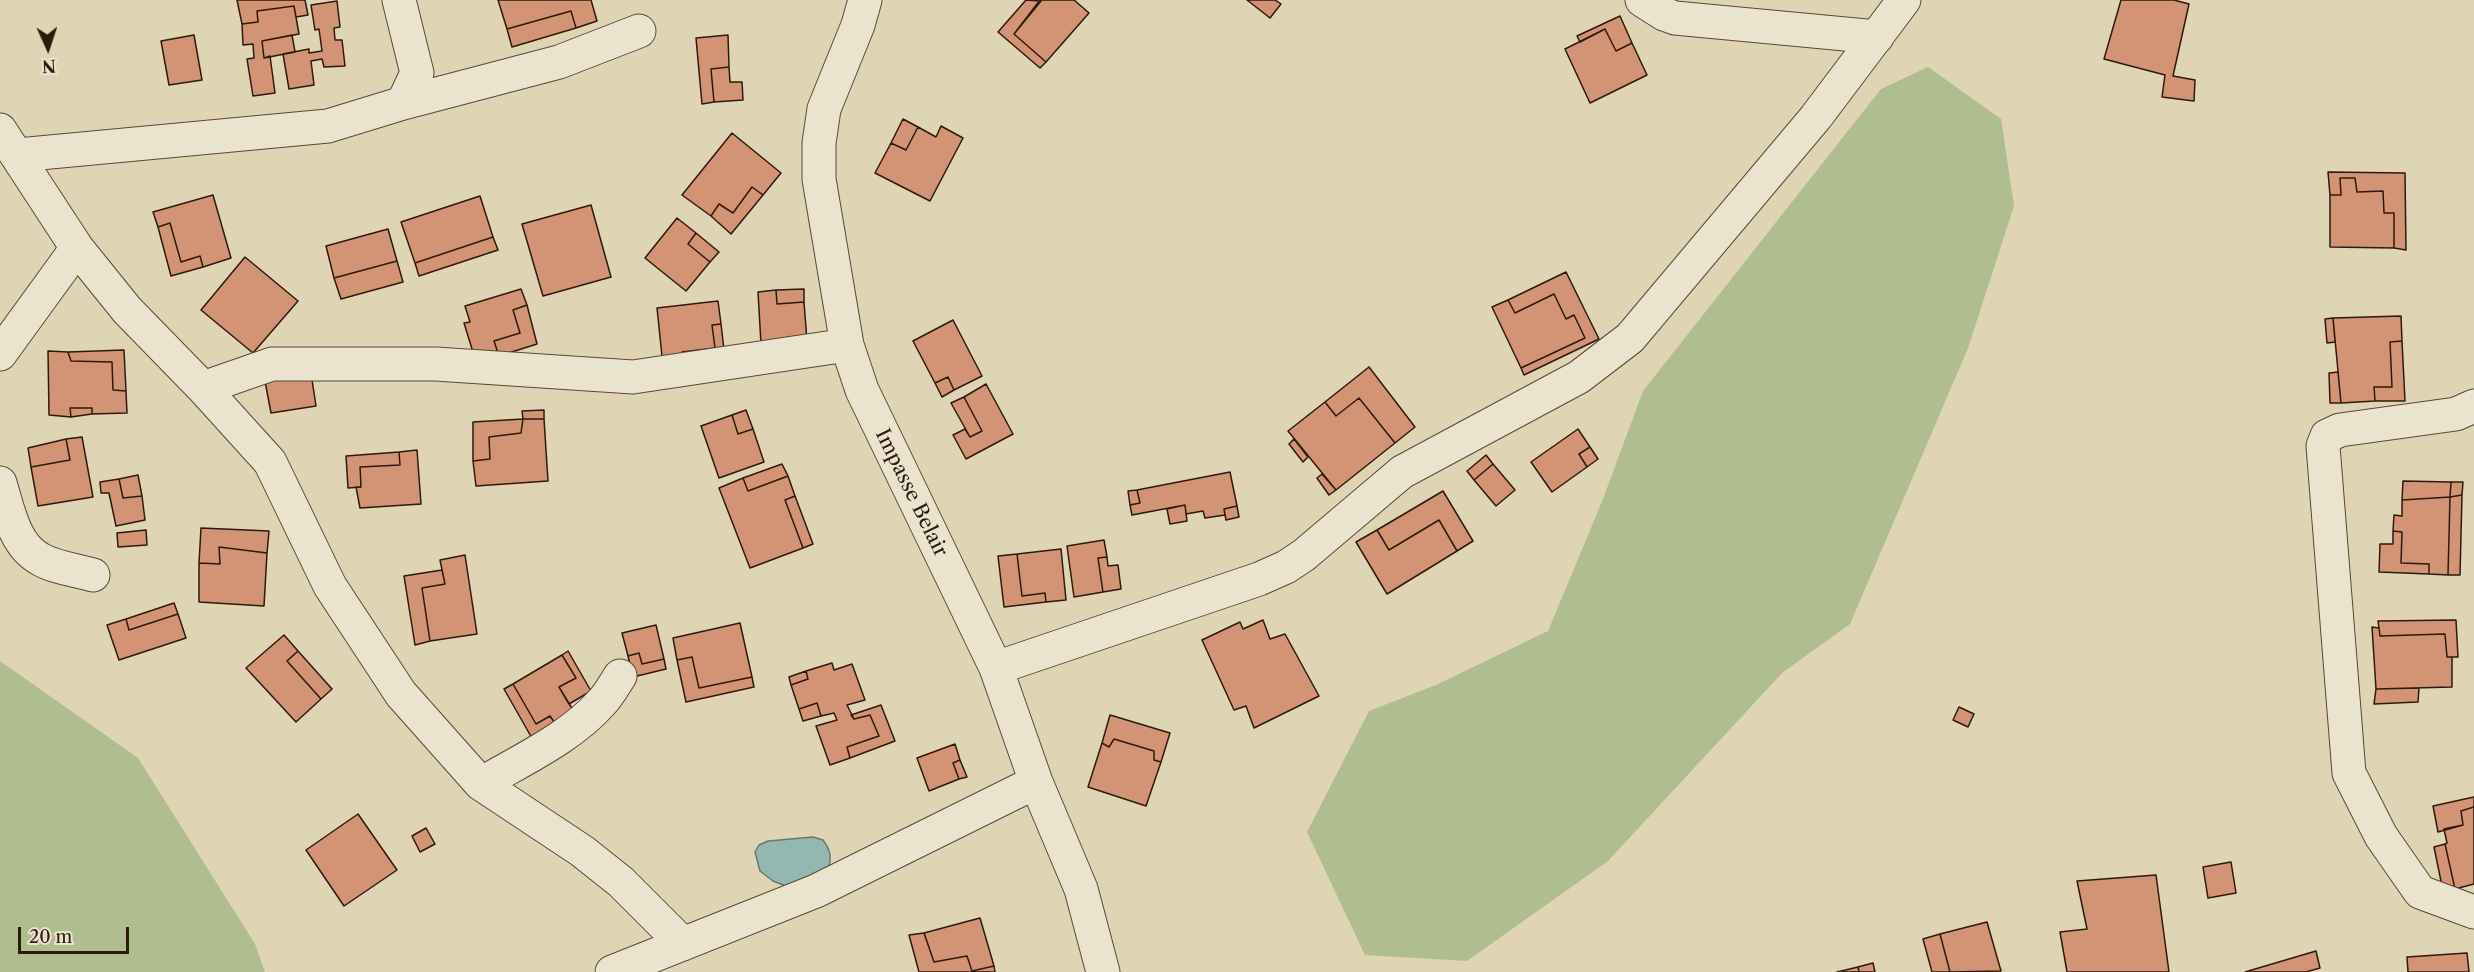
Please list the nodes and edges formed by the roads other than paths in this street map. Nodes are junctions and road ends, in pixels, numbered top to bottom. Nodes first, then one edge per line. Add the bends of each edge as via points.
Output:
1 (399, 0) edge
2 (865, 0) edge
3 (1642, 0) edge
4 (1904, 0) edge
5 (639, 31) dead end
6 (1877, 37) junction
7 (403, 104) junction
8 (9, 143) edge
9 (77, 248) junction
10 (847, 345) junction
11 (0, 354) edge
12 (203, 388) junction
13 (2474, 406) edge
14 (0, 483) edge
15 (93, 575) dead end
16 (996, 668) junction
17 (620, 676) dead end
18 (1036, 782) junction
19 (481, 784) junction
20 (2474, 912) edge
21 (683, 944) junction
22 (612, 972) edge
23 (1103, 972) edge

1 - 7 street via 417,73
2 - 10 street, Impasse Belair via 824,110 819,143 819,179
3 - 6 street via 1675,18
4 - 6 street
5 - 7 street via 559,62
6 - 16 street via 1816,117 1630,338 1603,360 1579,377 1402,472 1286,567
7 - 8 street via 328,126
8 - 9 street
9 - 11 street
9 - 12 street via 127,310
10 - 12 street via 633,377 436,364 272,364
10 - 16 street, Impasse Belair via 862,390
12 - 19 street via 270,462 330,586 400,694
13 - 20 street via 2456,414 2340,430 2328,436 2323,446 2349,773 2381,836 2420,892
14 - 15 street via 20,540 28,551 41,560
16 - 18 street, Impasse Belair
17 - 19 street via 590,714
18 - 21 street via 816,891
18 - 23 street, Impasse Belair via 1081,889
19 - 21 street via 582,851 621,882
21 - 22 street

